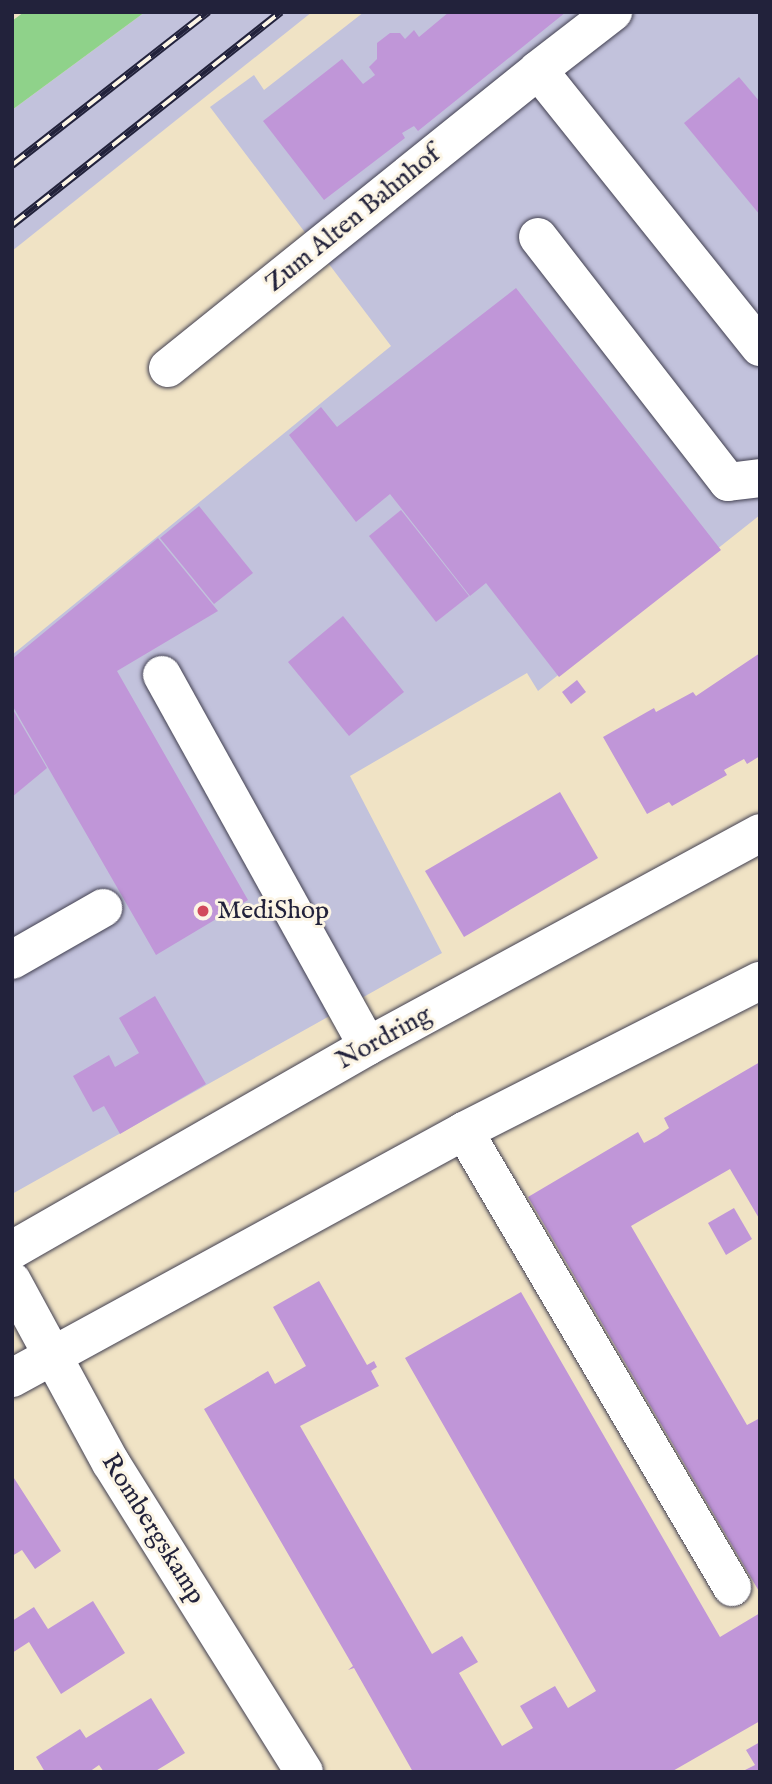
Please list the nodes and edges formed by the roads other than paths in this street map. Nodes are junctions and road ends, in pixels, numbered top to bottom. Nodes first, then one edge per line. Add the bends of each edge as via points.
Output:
1 (613, 12) edge
2 (538, 70) junction
3 (538, 237) dead end
4 (760, 347) edge
5 (168, 368) dead end
6 (760, 478) edge
7 (162, 675) dead end
8 (760, 833) edge
9 (103, 908) dead end
10 (12, 960) edge
11 (760, 981) edge
12 (368, 1046) junction
13 (464, 1131) junction
14 (12, 1250) edge
15 (12, 1281) edge
16 (52, 1354) junction
17 (12, 1378) edge
18 (732, 1587) dead end
19 (304, 1772) edge

1 - 2 main road, Zum Alten Bahnhof
2 - 4 main road
2 - 5 main road, Zum Alten Bahnhof
3 - 6 main road via 728,482
7 - 12 main road
8 - 12 main road, Nordring
9 - 10 main road
11 - 13 main road
12 - 14 main road, Nordring
13 - 16 main road
13 - 18 main road
15 - 16 main road, Rombergskamp
16 - 17 main road
16 - 19 main road, Rombergskamp via 111,1463

